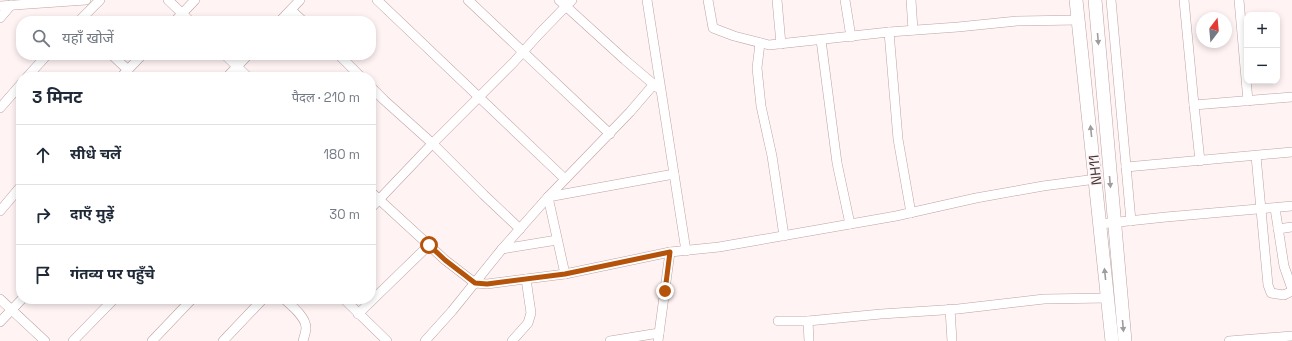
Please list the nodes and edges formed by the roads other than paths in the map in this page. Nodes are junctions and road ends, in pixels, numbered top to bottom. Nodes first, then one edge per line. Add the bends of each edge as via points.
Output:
1 (86, 0) edge
2 (100, 0) edge
3 (168, 0) edge
4 (195, 0) edge
5 (300, 0) edge
6 (378, 0) edge
7 (468, 0) edge
8 (646, 0) edge
9 (708, 0) edge
10 (777, 0) edge
11 (845, 0) edge
12 (911, 0) edge
13 (1076, 0) edge
14 (1095, 0) edge
15 (1110, 0) edge
16 (1184, 0) edge
17 (1239, 0) edge
18 (565, 2) edge
19 (12, 5) junction
20 (0, 6) edge
21 (291, 10) junction
22 (182, 14) junction
23 (84, 16) edge
24 (184, 16) edge
25 (285, 16) edge
26 (298, 16) edge
27 (0, 18) edge
28 (1079, 20) junction
29 (913, 30) junction
30 (889, 32) junction
31 (851, 37) junction
32 (821, 40) junction
33 (760, 43) junction
34 (780, 44) junction
35 (523, 52) junction
36 (42, 60) edge
37 (117, 60) edge
38 (137, 60) edge
39 (230, 60) edge
40 (243, 60) edge
41 (345, 60) edge
42 (237, 67) junction
43 (128, 70) joint
44 (32, 72) edge
45 (232, 72) edge
46 (242, 72) edge
47 (356, 72) edge
48 (654, 84) junction
49 (16, 89) edge
50 (661, 91) junction
51 (376, 92) edge
52 (479, 96) junction
53 (1292, 97) edge
54 (1248, 101) junction
55 (1, 105) edge
56 (1194, 105) junction
57 (610, 134) junction
58 (432, 144) junction
59 (1292, 152) edge
60 (1256, 156) junction
61 (1200, 161) junction
62 (1126, 167) junction
63 (674, 174) junction
64 (565, 179) junction
65 (1096, 179) junction
66 (16, 192) edge
67 (376, 196) edge
68 (548, 197) junction
69 (380, 200) junction
70 (376, 204) edge
71 (1292, 206) edge
72 (1275, 208) junction
73 (1262, 209) junction
74 (0, 210) edge
75 (911, 213) junction
76 (1130, 221) junction
77 (1114, 223) junction
78 (850, 224) junction
79 (1100, 224) junction
80 (1292, 228) edge
81 (520, 229) junction
82 (1278, 229) junction
83 (784, 236) junction
84 (557, 240) junction
85 (429, 245) junction
86 (502, 249) junction
87 (686, 251) junction
88 (670, 252) junction
89 (565, 274) junction
90 (526, 279) junction
91 (475, 283) junction
92 (1292, 290) edge
93 (376, 297) edge
94 (1108, 298) junction
95 (0, 299) edge
96 (17, 304) edge
97 (109, 304) edge
98 (187, 304) edge
99 (258, 304) edge
100 (289, 304) edge
101 (349, 304) edge
102 (368, 304) edge
103 (950, 309) junction
104 (11, 311) junction
105 (358, 314) junction
106 (778, 321) dead end
107 (808, 321) junction
108 (0, 322) edge
109 (1292, 336) edge
110 (658, 337) edge
111 (45, 341) edge
112 (74, 341) edge
113 (152, 341) edge
114 (223, 341) edge
115 (303, 341) edge
116 (387, 341) edge
117 (425, 341) edge
118 (512, 341) edge
119 (610, 341) edge
120 (810, 341) edge
121 (952, 341) edge
122 (1112, 341) edge
123 (1125, 341) edge
124 (1229, 341) edge

1 - 19 street
2 - 23 street
3 - 22 street
4 - 22 street
5 - 21 street
6 - 52 street
7 - 35 street
8 - 50 street
9 - 33 street via 713,28
10 - 34 street
11 - 31 street
12 - 29 street
13 - 28 highway, NH11
14 -> 77 highway
15 - 62 street
16 - 56 street
17 - 54 street
18 - 35 street
18 - 48 street
19 - 20 street
19 - 27 street
21 - 25 street
21 - 26 street
22 - 24 street
28 - 29 street via 1017,21
65 -> 28 highway, NH11
29 - 30 street
30 - 31 street
30 - 75 street via 898,139
31 - 32 street
32 - 34 street
32 - 78 street via 837,163
33 - 34 street
33 - 83 street via 757,68 761,106 773,162
35 - 52 street
35 - 57 street
36 - 44 street
37 - 43 street
38 - 43 street
39 - 42 street
40 - 42 street
41 - 47 street
42 - 45 street
42 - 46 street
48 - 50 street
48 - 57 street
49 - 55 street
50 - 63 street
51 - 58 street
52 - 58 street
52 - 64 street
53 - 54 street
54 - 56 street
56 - 61 street
57 - 64 street
58 - 69 street
58 - 81 street
59 - 60 street
60 - 61 street
60 - 73 street
61 - 62 street
62 - 76 street
63 - 68 street
63 - 87 street
64 - 68 street
65 - 75 street via 976,198
65 - 79 highway, NH11
66 - 74 street
67 - 69 street
68 - 81 street
68 - 84 street
69 - 70 street
69 - 85 street
71 - 72 street
72 - 73 street
72 - 82 street
73 - 76 street
73 - 92 street via 1268,285 1271,293 1284,295
75 - 78 street
76 - 77 street
77 - 79 street
77 -> 123 highway
78 - 83 street
94 -> 79 highway, NH11
80 - 82 street
81 - 86 street
82 - 92 street via 1284,266
83 - 87 street
84 - 86 street
84 - 89 street
85 - 91 street
85 - 93 street
86 - 91 street
87 - 88 street
88 - 89 street
88 - 110 street
89 - 90 street
90 - 91 street
90 - 118 street via 531,313 528,323
91 - 117 street
94 - 103 street via 1044,300
94 - 122 highway, NH11
95 - 104 street
96 - 104 street
97 - 112 street
98 - 113 street
99 - 114 street
100 - 115 street via 306,327
101 - 105 street
102 - 105 street
103 - 107 street
103 - 121 street
104 - 108 street
104 - 111 street
105 - 116 street
106 - 107 street
107 - 120 street
109 - 124 street
110 - 119 street

